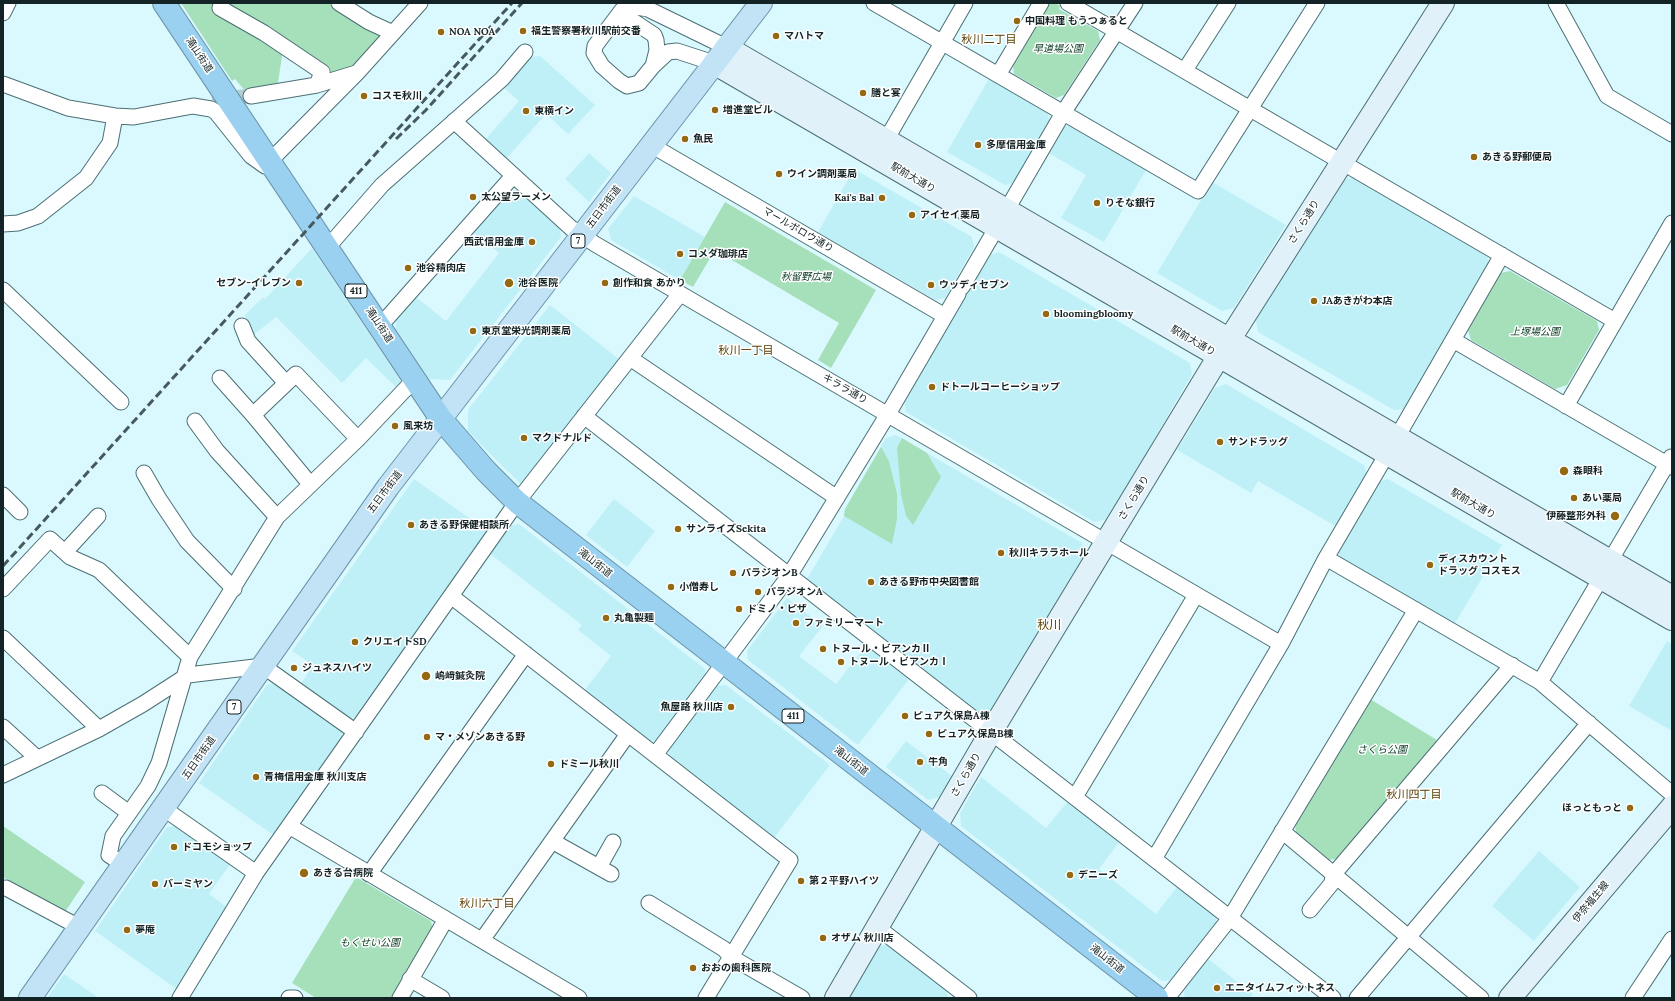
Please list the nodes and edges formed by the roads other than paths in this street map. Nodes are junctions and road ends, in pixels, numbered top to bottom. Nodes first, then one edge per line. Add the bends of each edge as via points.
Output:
1 (8, 3) edge
2 (164, 3) edge
3 (222, 3) edge
4 (339, 3) edge
5 (420, 3) edge
6 (762, 3) edge
7 (965, 3) edge
8 (1041, 3) edge
9 (1068, 3) edge
10 (1135, 3) edge
11 (1228, 3) edge
12 (1317, 3) edge
13 (1443, 3) edge
14 (1556, 3) edge
15 (883, 5) edge
16 (3, 13) edge
17 (614, 21) junction
18 (1117, 31) junction
19 (393, 33) junction
20 (942, 43) junction
21 (525, 52) dead end
22 (720, 55) junction
23 (653, 66) junction
24 (1185, 70) junction
25 (357, 73) junction
26 (998, 75) junction
27 (3, 84) edge
28 (317, 85) junction
29 (251, 96) tunnel mouth
30 (1251, 109) junction
31 (1063, 113) junction
32 (116, 116) junction
33 (454, 121) junction
34 (1672, 134) edge
35 (886, 140) junction
36 (650, 145) junction
37 (271, 162) junction
38 (1342, 162) junction
39 (514, 176) junction
40 (1002, 219) junction
41 (1672, 223) edge
42 (3, 224) edge
43 (582, 236) junction
44 (327, 248) junction
45 (1502, 255) junction
46 (3, 290) edge
47 (680, 294) junction
48 (945, 316) junction
49 (1615, 321) junction
50 (242, 326) dead end
51 (380, 326) junction
52 (1453, 340) junction
53 (1224, 348) junction
54 (630, 358) junction
55 (220, 378) dead end
56 (415, 379) junction
57 (286, 383) junction
58 (122, 402) dead end
59 (1566, 406) junction
60 (888, 414) junction
61 (253, 415) junction
62 (584, 416) junction
63 (441, 419) junction
64 (195, 421) dead end
65 (358, 439) junction
66 (1392, 445) junction
67 (1670, 462) edge
68 (144, 473) dead end
69 (310, 484) junction
70 (3, 495) edge
71 (837, 498) junction
72 (517, 502) junction
73 (20, 512) dead end
74 (98, 516) dead end
75 (277, 517) junction
76 (1108, 542) junction
77 (65, 552) junction
78 (1326, 558) junction
79 (1605, 570) junction
80 (789, 576) junction
81 (234, 588) junction
82 (3, 589) edge
83 (1196, 595) junction
84 (451, 596) junction
85 (1672, 597) edge
86 (1416, 610) junction
87 (1672, 619) edge
88 (3, 638) edge
89 (1281, 644) junction
90 (526, 654) junction
91 (190, 657) junction
92 (724, 663) junction
93 (1512, 665) junction
94 (263, 666) junction
95 (182, 678) junction
96 (1540, 682) junction
97 (1589, 723) junction
98 (3, 727) edge
99 (99, 729) junction
100 (356, 732) junction
101 (991, 732) junction
102 (628, 734) junction
103 (655, 755) junction
104 (37, 758) junction
105 (4, 773) edge
106 (102, 793) dead end
107 (1672, 794) edge
108 (1075, 797) junction
109 (1672, 807) edge
110 (163, 808) junction
111 (129, 813) junction
112 (290, 826) junction
113 (936, 826) junction
114 (1282, 832) junction
115 (552, 841) junction
116 (613, 842) dead end
117 (1154, 859) junction
118 (123, 864) junction
119 (256, 873) junction
120 (369, 874) junction
121 (1334, 875) junction
122 (6, 888) dead end
123 (649, 903) dead end
124 (1310, 910) dead end
125 (1230, 918) junction
126 (446, 919) junction
127 (877, 927) junction
128 (79, 928) junction
129 (1408, 937) junction
130 (1672, 939) edge
131 (482, 940) junction
132 (731, 956) junction
133 (410, 979) junction
134 (556, 992) edge
135 (961, 996) edge
136 (30, 998) edge
137 (180, 998) edge
138 (289, 998) edge
139 (295, 998) edge
140 (400, 998) edge
141 (442, 998) edge
142 (579, 998) edge
143 (706, 998) edge
144 (802, 998) edge
145 (836, 998) edge
146 (1157, 998) edge
147 (1167, 998) edge
148 (1333, 998) edge
149 (1357, 998) edge
150 (1481, 998) edge
151 (1510, 998) edge
152 (1634, 998) edge

1 - 16 street
2 - 37 highway, 滝山街道 / 411
3 - 28 street via 220,8 264,33 322,72
4 - 19 street via 369,22
5 - 19 street
6 - 22 main road, 五日市街道 / 7
7 - 20 street
8 - 26 street
9 - 18 street
10 - 18 street
11 - 24 street
12 - 30 street
13 - 38 street, さくら通り
14 - 34 street via 1607,96
15 - 20 street
17 - 22 street via 622,10 643,8
17 - 23 street via 621,18 630,19 654,35 657,50
17 - 23 street via 595,46 594,53 602,66 619,81 632,86 639,83
18 - 24 street
18 - 31 street
19 - 25 street
20 - 26 street
20 - 35 street
21 - 33 street via 502,79
22 - 23 street via 672,51
22 - 35 street, 駅前大通り
22 - 36 main road, 五日市街道 / 7
22 - 40 street, 駅前大通り
24 - 30 street
25 - 28 street
25 - 37 street
26 - 31 street
27 - 32 street via 68,108
28 - 29 street
30 - 31 street via 1198,191
30 - 38 street
31 - 40 street
32 - 37 street via 134,117 207,104 251,156 265,166
32 - 42 street via 110,144 86,178 38,216 18,223
33 - 39 street, キララ通り
33 - 44 street via 382,185
35 - 40 street, 駅前大通り
36 - 43 main road, 五日市街道 / 7
36 - 48 street, マールボロウ通り
37 - 44 highway, 滝山街道 / 411
38 - 45 street
38 - 53 street, さくら通り
39 - 43 street, キララ通り
39 - 51 street
40 - 48 street
40 - 53 street, 駅前大通り
41 - 49 street
43 - 47 street, キララ通り
43 - 63 main road, 五日市街道 / 7
44 - 51 highway, 滝山街道 / 411
45 - 49 street
45 - 52 street
46 - 58 street
47 - 54 street
47 - 60 street, キララ通り
48 - 60 street
49 - 59 street
50 - 57 street via 248,341
51 - 56 highway, 滝山街道 / 411
52 - 59 street
52 - 66 street
53 - 66 street, 駅前大通り
53 - 76 street, さくら通り
54 - 62 street
54 - 71 street
55 - 61 street
56 - 63 highway, 滝山街道 / 411
56 - 65 street
57 - 61 street
57 - 65 street via 296,374
59 - 67 street
60 - 71 street
60 - 76 street, キララ通り
61 - 69 street
62 - 72 street
62 - 80 street
63 - 72 highway, 滝山街道 / 411
63 - 94 main road, 五日市街道 / 7 via 388,487
64 - 75 street via 217,451
65 - 69 street
66 - 78 street
66 - 79 street, 駅前大通り
67 - 79 street
68 - 81 street via 187,541
69 - 75 street
70 - 73 street
71 - 80 street
72 - 84 street
72 - 92 highway, 滝山街道 / 411
74 - 77 street
75 - 81 street
76 - 83 street, キララ通り
76 - 101 street, さくら通り
77 - 82 street via 50,539
77 - 91 street via 70,557 99,570
78 - 86 street
78 - 89 street
79 - 85 street, 駅前大通り
79 - 87 street, 駅前大通り
79 - 96 street
80 - 92 street
80 - 101 street
81 - 91 street
83 - 89 street, キララ通り
83 - 108 street
84 - 90 street
84 - 100 street
86 - 93 street
86 - 114 street
88 - 99 street
89 - 117 street
90 - 102 street
90 - 120 street
91 - 95 street
92 - 103 street
92 - 113 highway, 滝山街道 / 411
93 - 96 street
93 - 121 street
94 - 95 street via 188,675
94 - 100 street
94 - 110 main road, 五日市街道 / 7
95 - 99 street
95 - 111 street via 159,763 148,786
96 - 97 street
97 - 107 street
97 - 129 street
98 - 104 street
99 - 104 street
100 - 112 street
101 - 108 street
101 - 113 street, さくら通り
102 - 103 street
102 - 115 street
103 - 132 street via 790,860
104 - 105 street
106 - 111 street
108 - 117 street
109 - 151 street, 伊奈福生線
110 - 118 main road, 五日市街道 / 7
110 - 119 street
111 - 118 street via 113,836 110,855
112 - 119 street
112 - 120 street
113 - 127 street, さくら通り
113 - 146 highway, 滝山街道 / 411
114 - 121 street
114 - 125 street
115 - 116 street via 605,871
115 - 131 street
117 - 125 street
118 - 128 main road, 五日市街道 / 7
119 - 137 street
120 - 126 street
121 - 124 street via 1332,883
121 - 129 street
122 - 128 street
123 - 132 street via 724,949
125 - 147 street
125 - 148 street
126 - 131 street
126 - 133 street
127 - 135 street
127 - 145 street, さくら通り
128 - 136 main road, 五日市街道 / 7
129 - 149 street
129 - 150 street
130 - 152 street
131 - 134 street
132 - 143 street
132 - 144 street
133 - 140 street
133 - 141 street
134 - 142 street
138 - 139 street

